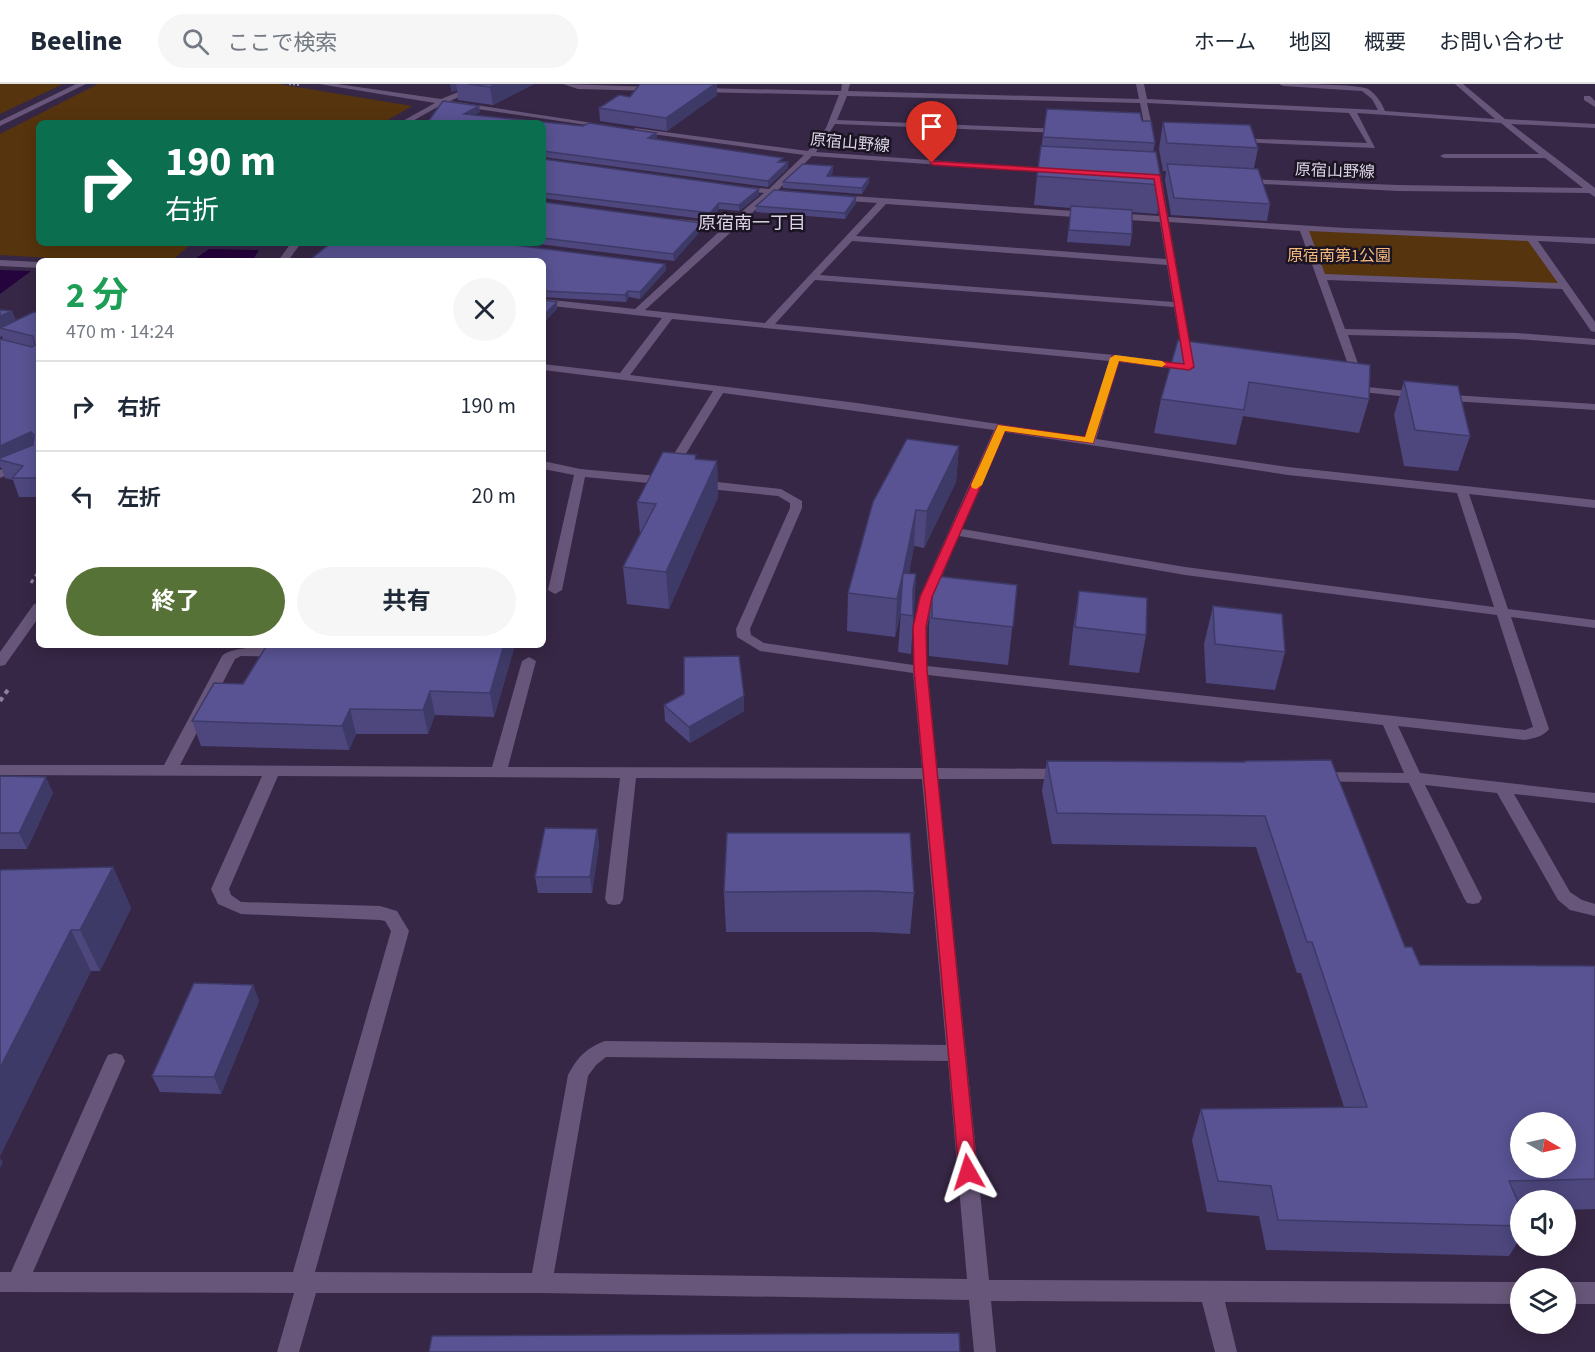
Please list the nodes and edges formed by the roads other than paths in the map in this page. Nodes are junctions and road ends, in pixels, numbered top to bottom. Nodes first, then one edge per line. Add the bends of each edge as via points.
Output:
1 (82, 84) edge
2 (323, 84) edge
3 (484, 84) edge
4 (567, 84) edge
5 (846, 84) edge
6 (1140, 84) edge
7 (1282, 84) edge
8 (1459, 84) edge
9 (659, 89) edge
10 (694, 90) edge
11 (844, 93) junction
12 (1587, 98) dead end
13 (443, 101) junction
14 (1145, 101) junction
15 (1595, 105) edge
16 (1352, 112) junction
17 (528, 114) junction
18 (1383, 114) junction
19 (1566, 118) dead end
20 (408, 120) edge
21 (519, 120) edge
22 (1499, 121) junction
23 (835, 122) junction
24 (0, 124) edge
25 (1573, 125) junction
26 (1595, 126) edge
27 (618, 128) edge
28 (630, 129) edge
29 (1068, 131) edge
30 (1138, 134) edge
31 (1150, 135) junction
32 (1162, 136) dead end
33 (1231, 140) edge
34 (1152, 146) edge
35 (811, 154) junction
36 (1443, 156) dead end
37 (1549, 156) junction
38 (1073, 171) edge
39 (1157, 175) edge
40 (1228, 180) edge
41 (724, 186) edge
42 (770, 192) junction
43 (1594, 192) edge
44 (800, 195) edge
45 (824, 197) edge
46 (884, 201) junction
47 (1094, 215) edge
48 (1105, 216) edge
49 (671, 219) edge
50 (1163, 220) junction
51 (729, 227) junction
52 (1304, 229) junction
53 (851, 238) junction
54 (1532, 240) junction
55 (1595, 241) edge
56 (0, 262) edge
57 (1171, 262) junction
58 (36, 265) edge
59 (672, 266) edge
60 (684, 267) junction
61 (813, 277) junction
62 (1321, 277) junction
63 (1564, 286) junction
64 (546, 302) edge
65 (1180, 305) junction
66 (638, 311) junction
67 (670, 314) junction
68 (767, 326) junction
69 (1595, 329) edge
70 (1341, 332) junction
71 (1595, 342) edge
72 (1115, 358) junction
73 (546, 367) edge
74 (623, 376) junction
75 (1339, 387) edge
76 (720, 388) junction
77 (1362, 390) junction
78 (1595, 407) edge
79 (1001, 427) junction
80 (1089, 441) junction
81 (36, 458) edge
82 (546, 466) edge
83 (580, 473) junction
84 (0, 474) edge
85 (664, 480) junction
86 (1462, 490) junction
87 (1595, 504) edge
88 (956, 532) junction
89 (555, 590) dead end
90 (36, 611) edge
91 (1500, 611) junction
92 (1595, 624) edge
93 (294, 653) edge
94 (530, 661) dead end
95 (0, 662) edge
96 (920, 670) junction
97 (1389, 722) junction
98 (0, 770) edge
99 (169, 771) junction
100 (499, 771) junction
101 (272, 772) junction
102 (629, 772) junction
103 (930, 773) junction
104 (1082, 774) edge
105 (1305, 777) edge
106 (1414, 778) junction
107 (1501, 786) junction
108 (1595, 798) edge
109 (1473, 898) dead end
110 (614, 899) dead end
111 (1595, 910) edge
112 (956, 1053) junction
113 (115, 1061) dead end
114 (9, 1282) edge
115 (540, 1283) junction
116 (304, 1285) junction
117 (980, 1290) junction
118 (1211, 1291) junction
119 (1510, 1293) edge
120 (1576, 1293) edge
121 (1595, 1293) edge
122 (288, 1352) edge
123 (986, 1352) edge
124 (1226, 1352) edge

1 - 24 street
2 - 13 street
3 - 13 street
4 - 9 street
5 - 11 street
6 - 14 street
7 - 18 street via 1364,89 1375,98
8 - 22 street
10 - 11 street
11 - 14 street
11 - 23 street
12 - 15 street
13 - 17 street
13 - 20 street
14 - 16 street
14 - 31 street
16 - 18 street
16 - 33 street via 1372,146
17 - 21 street
17 - 27 street
18 - 22 street
19 - 25 street
22 - 25 street
22 - 37 street
23 - 29 street
23 - 35 street
25 - 26 street
28 - 35 street, 原宿山野線
30 - 31 street
31 - 32 street
31 - 34 street
35 - 38 street, 原宿山野線
35 - 42 street
36 - 37 street
37 - 43 street
39 - 50 street
40 - 43 street, 原宿山野線
41 - 42 street
42 - 44 street
42 - 51 street
45 - 46 street
46 - 47 street
46 - 53 street
48 - 50 street
49 - 51 street
50 - 52 street
50 - 57 street
51 - 60 street
52 - 54 street
52 - 62 street
53 - 57 street
53 - 61 street
54 - 55 street
54 - 63 street
56 - 58 street
57 - 65 street
59 - 60 street
60 - 66 street
61 - 65 street
61 - 68 street
62 - 63 street
62 - 70 street
63 - 69 street
64 - 66 street
65 - 72 street via 1195,368
66 - 67 street
67 - 68 street
67 - 74 street
68 - 72 street
70 - 71 street
70 - 77 street
72 - 80 street
73 - 74 street
74 - 76 street
75 - 77 street
76 - 79 street
76 - 85 street
77 - 78 street
79 - 80 street
79 - 88 street
80 - 86 street via 1288,471
81 - 84 street
82 - 83 street
83 - 85 street
83 - 89 street
85 - 96 street via 781,494 796,501 743,629 744,637 751,643
86 - 87 street
86 - 91 street
88 - 91 street via 1185,571
88 - 96 street via 926,597 920,627
90 - 95 street
91 - 92 street
91 - 97 street via 1540,729 1525,735
93 - 99 street via 239,652 229,656
94 - 100 street
96 - 97 street
96 - 103 street
97 - 106 street
98 - 99 street
99 - 101 street
100 - 101 street
100 - 102 street
101 - 116 street via 220,889 222,898 241,908 380,913 391,916 399,931
102 - 103 street
102 - 110 street
103 - 104 street
103 - 112 street
105 - 106 street
106 - 107 street
106 - 109 street
107 - 108 street
107 - 111 street via 1564,896 1576,905
112 - 115 street via 605,1049 595,1052 578,1075
112 - 117 street
113 - 114 street
114 - 116 street
115 - 116 street
115 - 117 street
116 - 122 street
117 - 118 street
117 - 123 street
118 - 119 street
118 - 124 street
120 - 121 street

